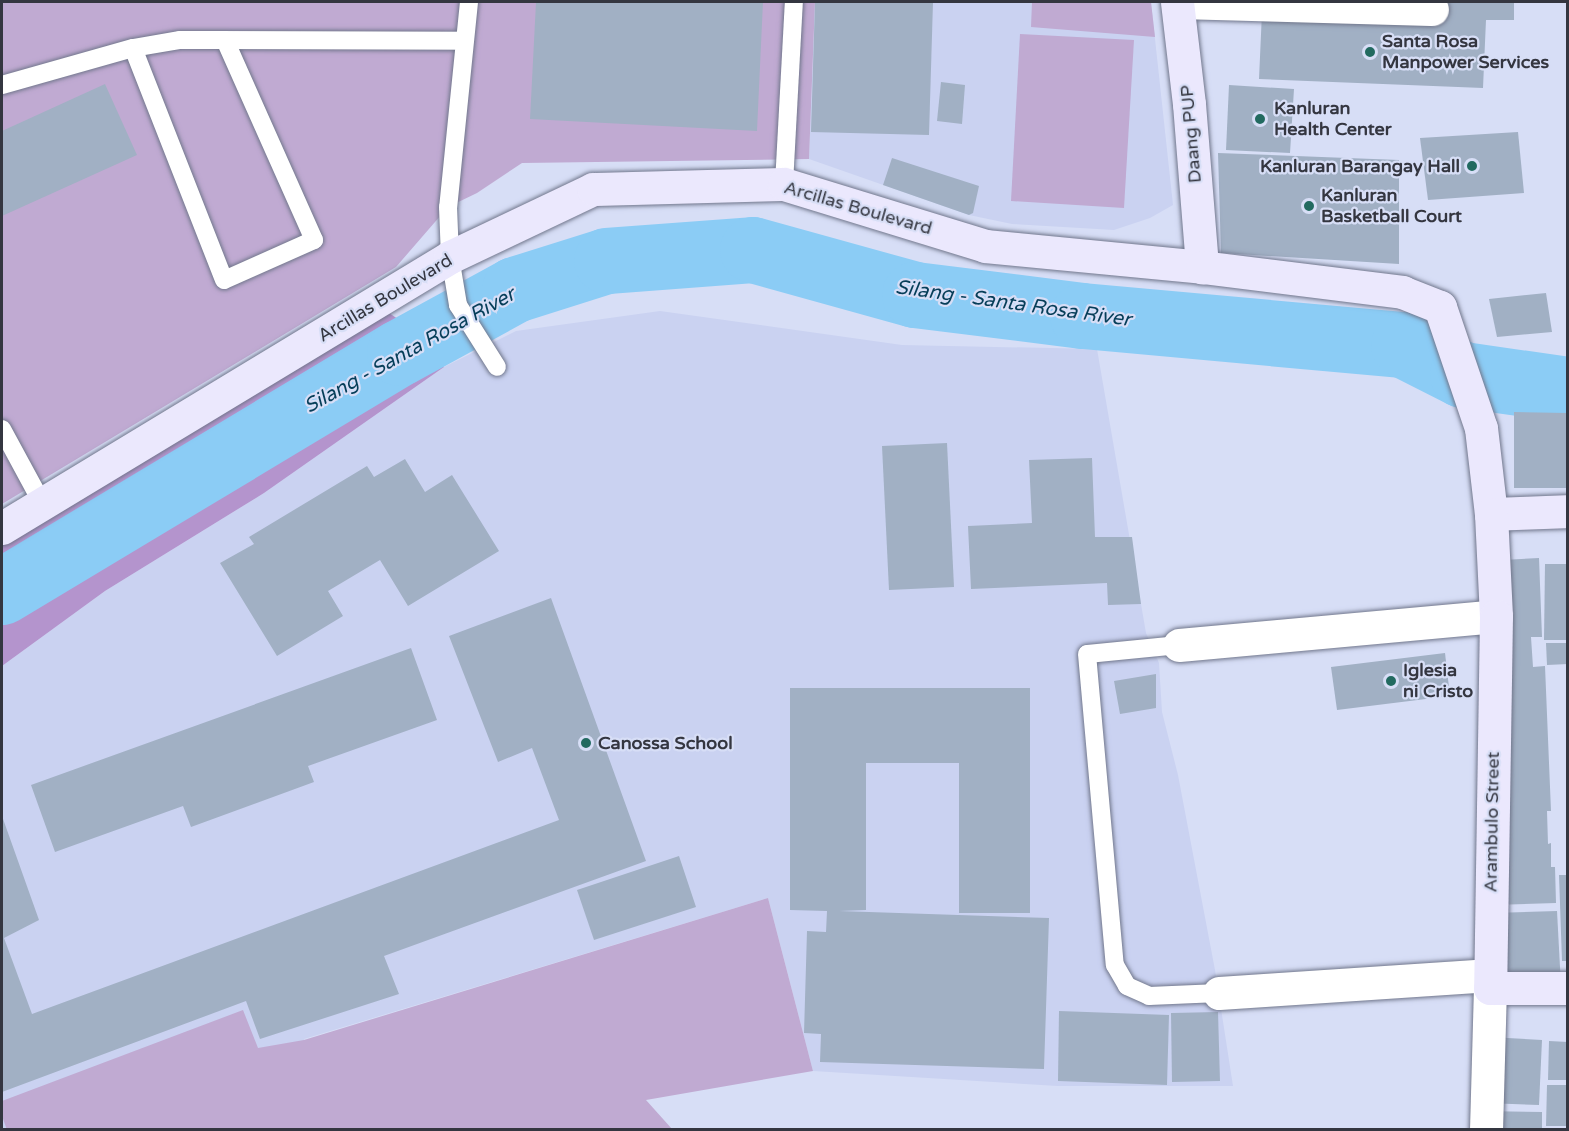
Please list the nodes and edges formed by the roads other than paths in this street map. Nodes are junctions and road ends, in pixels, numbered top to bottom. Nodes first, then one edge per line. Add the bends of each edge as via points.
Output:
1 (469, 2) edge
2 (794, 2) edge
3 (1178, 2) edge
4 (1432, 9) dead end
5 (225, 40) junction
6 (464, 41) junction
7 (133, 48) junction
8 (2, 85) edge
9 (784, 184) junction
10 (450, 258) junction
11 (1202, 267) junction
12 (497, 367) dead end
13 (2, 429) edge
14 (42, 503) junction
15 (1568, 511) edge
16 (1491, 514) junction
17 (2, 528) edge
18 (1496, 616) junction
19 (1179, 645) joint
20 (1490, 982) junction
21 (1568, 988) edge
22 (1219, 993) joint
23 (1486, 1130) edge

1 - 6 lane
2 - 9 lane
3 - 4 street
3 - 11 main road, Daang PUP
5 - 6 lane
5 - 7 lane via 180,40
5 - 7 lane via 314,240 224,280
6 - 10 lane via 448,207
7 - 8 lane
9 - 10 main road, Arcillas Boulevard via 592,189
9 - 11 main road, Arcillas Boulevard via 985,246
10 - 12 lane via 458,304
10 - 14 main road, Arcillas Boulevard
11 - 16 main road, Arcillas Boulevard via 1402,292 1440,308 1481,428
13 - 14 lane
14 - 17 main road, Arcillas Boulevard
15 - 16 main road
16 - 18 main road, Arambulo Street
18 - 19 street
18 - 20 main road, Arambulo Street
19 - 22 lane via 1087,654 1115,965 1127,986 1149,996
20 - 21 main road
20 - 22 street
20 - 23 street, Arambulo Street

